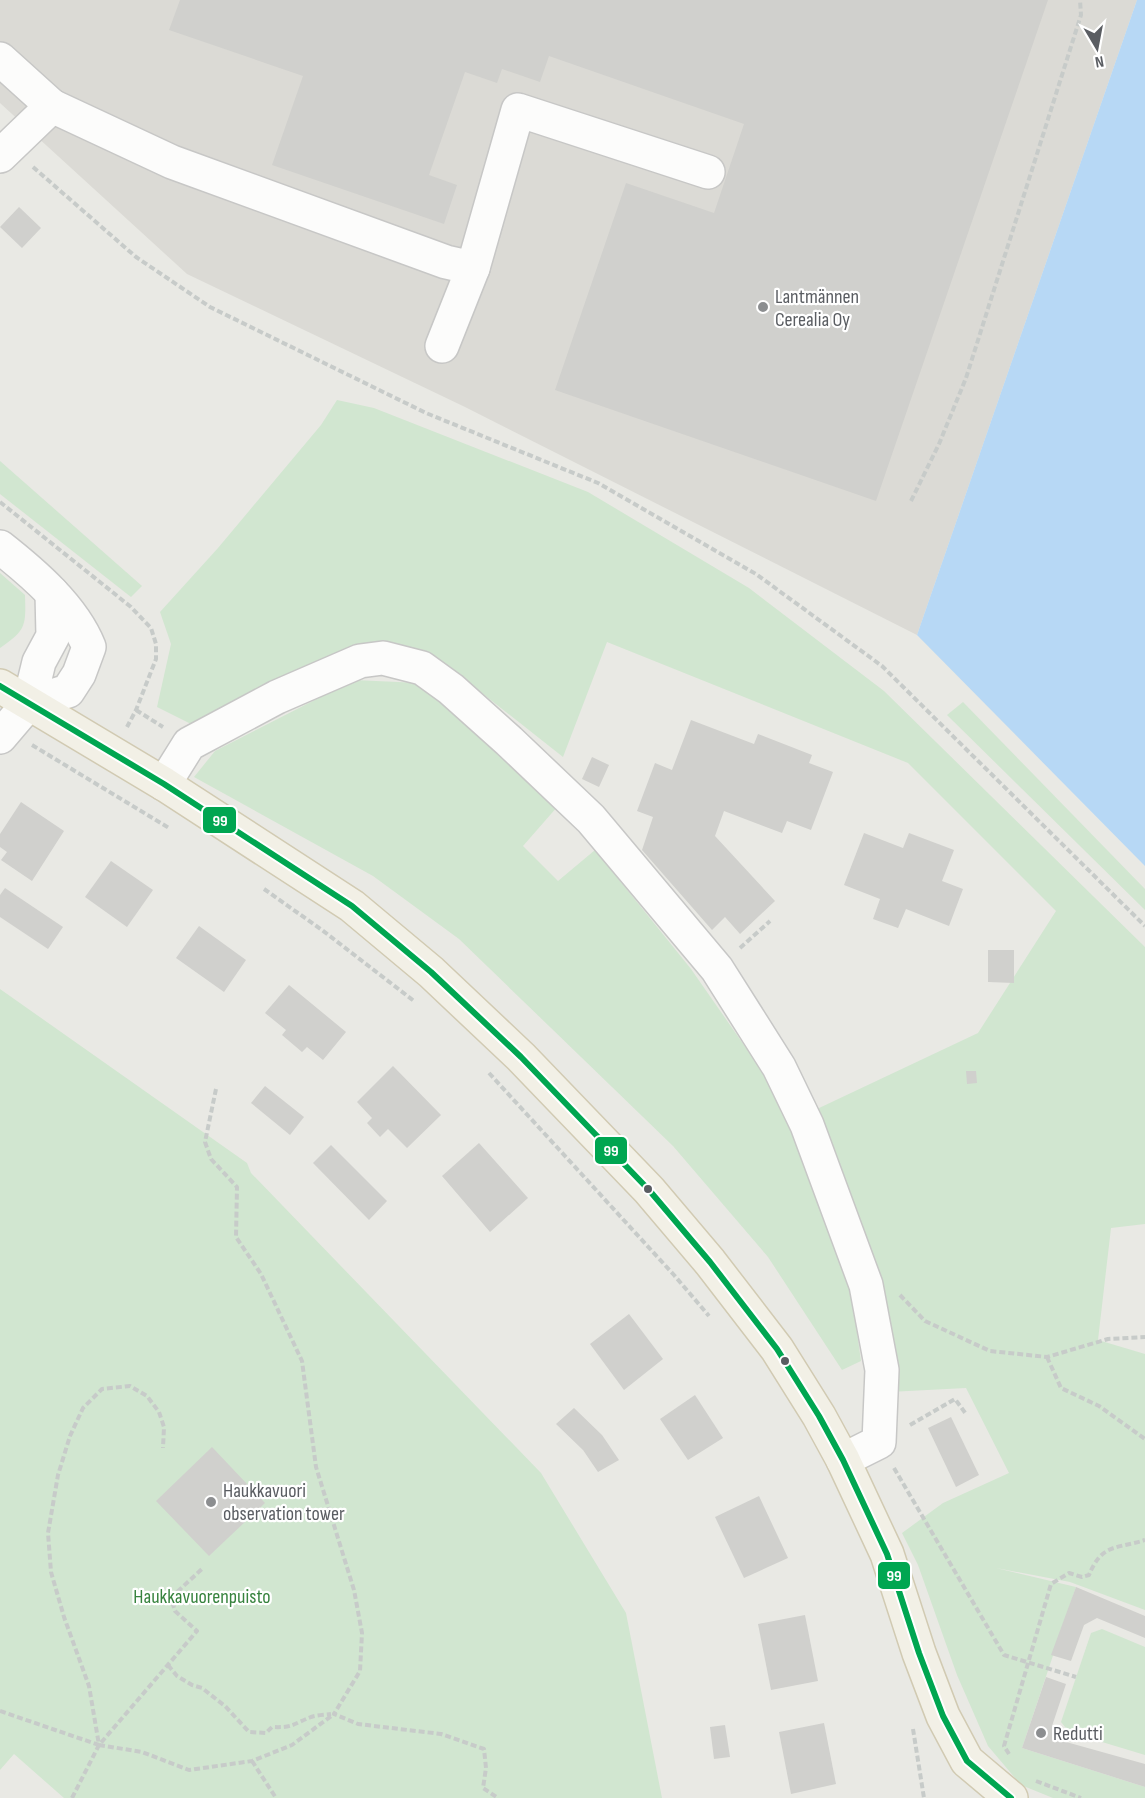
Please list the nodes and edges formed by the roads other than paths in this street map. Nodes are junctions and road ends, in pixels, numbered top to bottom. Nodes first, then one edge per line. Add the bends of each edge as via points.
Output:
1 (0, 59) edge
2 (52, 106) junction
3 (12, 145) edge
4 (708, 172) dead end
5 (473, 268) junction
6 (442, 346) dead end
7 (0, 547) edge
8 (0, 686) edge
9 (29, 703) junction
10 (3, 734) edge
11 (164, 784) junction
12 (843, 1460) junction
13 (1022, 1789) edge

1 - 2 street
2 - 3 street
2 - 5 street via 172,162 446,262
4 - 5 street via 518,110
5 - 6 street
7 - 9 street via 52,593 53,636 39,662
8 - 9 main road
9 - 10 street
9 - 11 main road
11 - 12 main road via 352,906 431,972 521,1057 649,1190 710,1262 777,1349
11 - 12 street via 189,744 277,697 360,661 383,658 422,668 451,689 591,819 717,969 778,1066 807,1125 866,1285 882,1370 879,1442
12 - 13 main road via 887,1554 943,1716 967,1761

